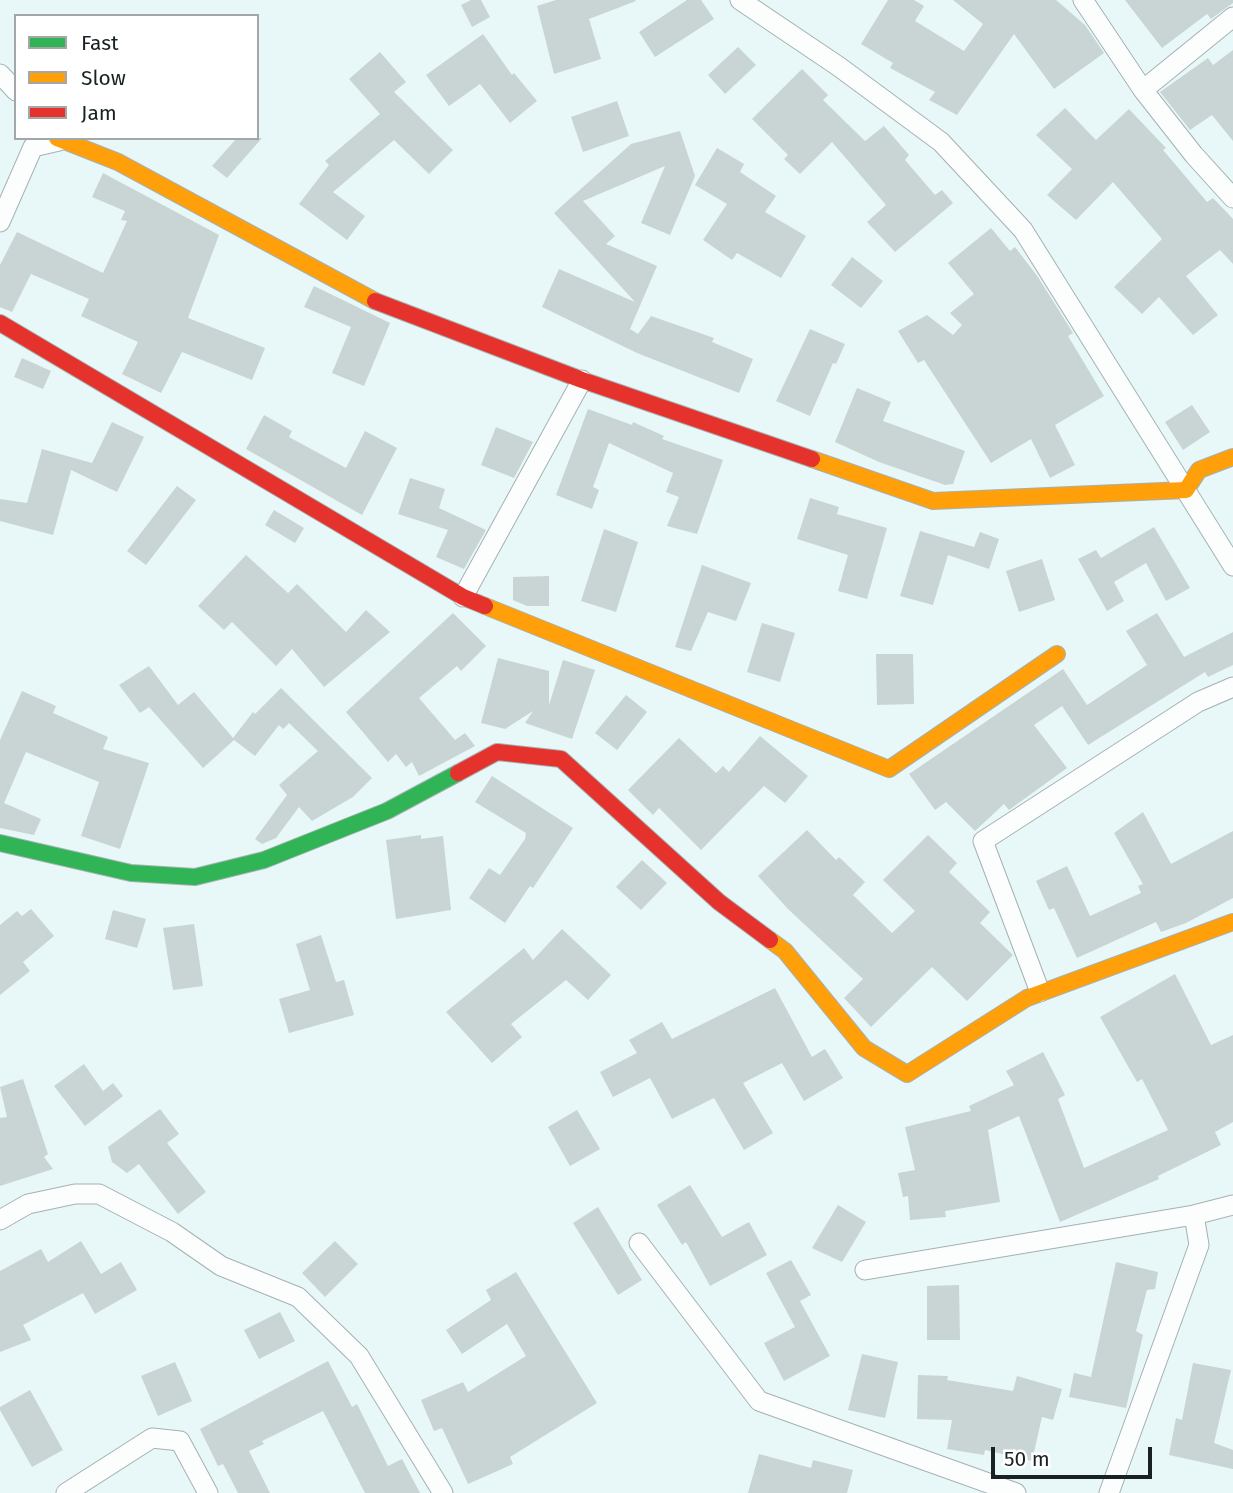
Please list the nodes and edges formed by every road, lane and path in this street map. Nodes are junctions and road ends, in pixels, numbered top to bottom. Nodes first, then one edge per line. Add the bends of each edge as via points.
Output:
1 (740, 0) edge
2 (1083, 0) edge
3 (1233, 17) edge
4 (0, 74) edge
5 (14, 90) edge
6 (1143, 90) junction
7 (58, 140) edge
8 (1233, 198) edge
9 (0, 222) edge
10 (0, 323) edge
11 (582, 380) junction
12 (1233, 457) edge
13 (1186, 490) junction
14 (1233, 566) edge
15 (463, 597) junction
16 (1057, 654) dead end
17 (1233, 687) edge
18 (0, 842) edge
19 (1233, 922) edge
20 (1040, 992) junction
21 (1233, 1205) edge
22 (1194, 1215) junction
23 (0, 1220) edge
24 (639, 1243) dead end
25 (865, 1270) dead end
26 (66, 1493) edge
27 (208, 1493) edge
28 (443, 1493) edge
29 (1016, 1493) edge
30 (1109, 1493) edge

1 - 13 street via 941,142 1023,230
2 - 6 street
3 - 6 street
4 - 5 street
6 - 8 street
7 - 9 street via 33,147
7 - 11 street via 118,162 373,300
10 - 15 street
11 - 13 street via 933,501
11 - 15 street
12 - 13 street via 1199,470
13 - 14 street
15 - 16 street via 889,769
17 - 20 street via 1198,702 983,841
18 - 20 street via 131,873 195,877 264,860 387,811 497,752 561,759 719,902 785,951 864,1048 907,1074
19 - 20 street
21 - 22 street
22 - 25 street
22 - 30 street via 1199,1245
23 - 28 street via 28,1204 99,1194 173,1232 221,1266 298,1297 359,1356
24 - 29 street via 759,1401
26 - 27 street via 152,1438 180,1441

